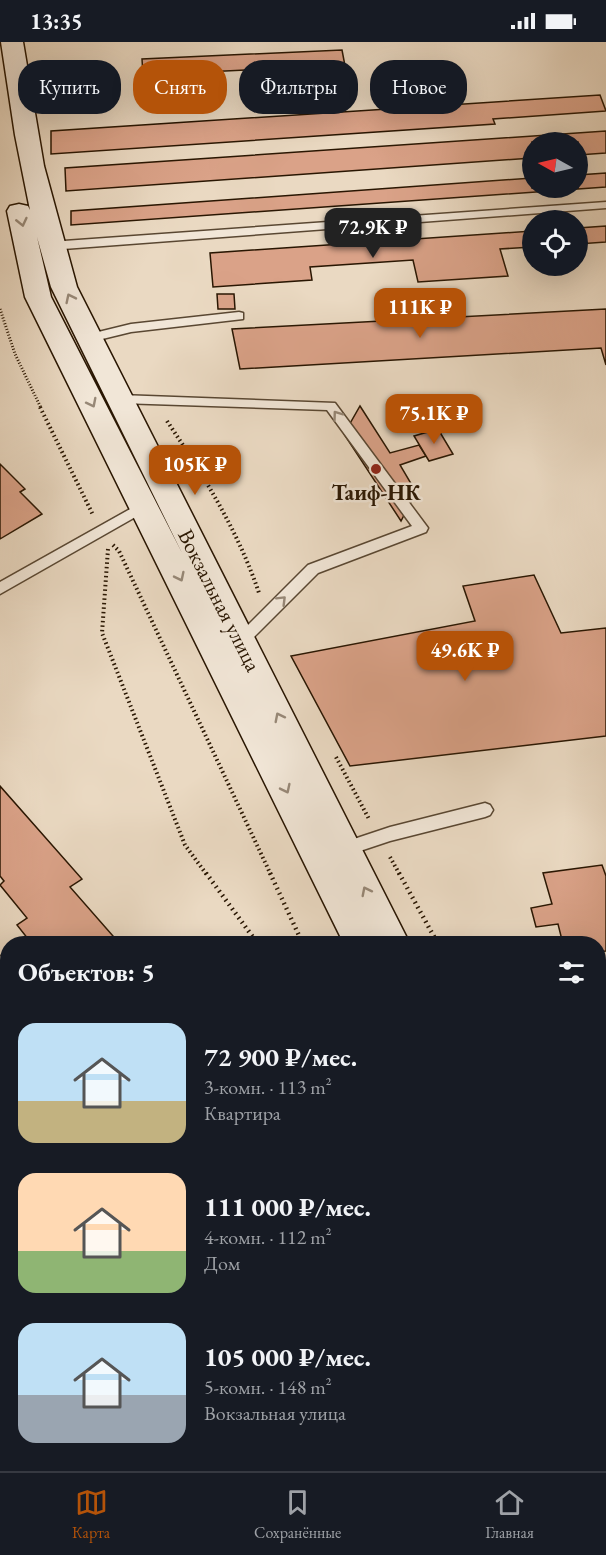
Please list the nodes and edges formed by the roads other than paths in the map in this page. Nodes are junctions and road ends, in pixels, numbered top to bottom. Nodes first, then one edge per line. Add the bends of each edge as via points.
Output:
1 (12, 42) edge
2 (0, 124) edge
3 (606, 205) edge
4 (50, 246) junction
5 (239, 316) dead end
6 (90, 338) junction
7 (120, 399) junction
8 (157, 500) junction
9 (0, 589) edge
10 (241, 641) junction
11 (484, 810) dead end
12 (345, 849) junction
13 (359, 936) edge
14 (388, 936) edge

1 - 4 main road, Вокзальная улица via 22,117
2 -> 8 main road, Вокзальная улица via 38,297
3 - 4 lane
6 -> 4 main road, Вокзальная улица via 64,287
5 - 6 lane via 131,328
6 - 7 main road, Вокзальная улица
7 - 8 main road, Вокзальная улица
10 -> 7 lane via 313,569 421,528 331,406
8 - 9 lane
8 - 10 main road, Вокзальная улица
8 -> 13 main road, Вокзальная улица
12 -> 10 main road, Вокзальная улица
11 - 12 lane
14 -> 12 main road, Вокзальная улица

